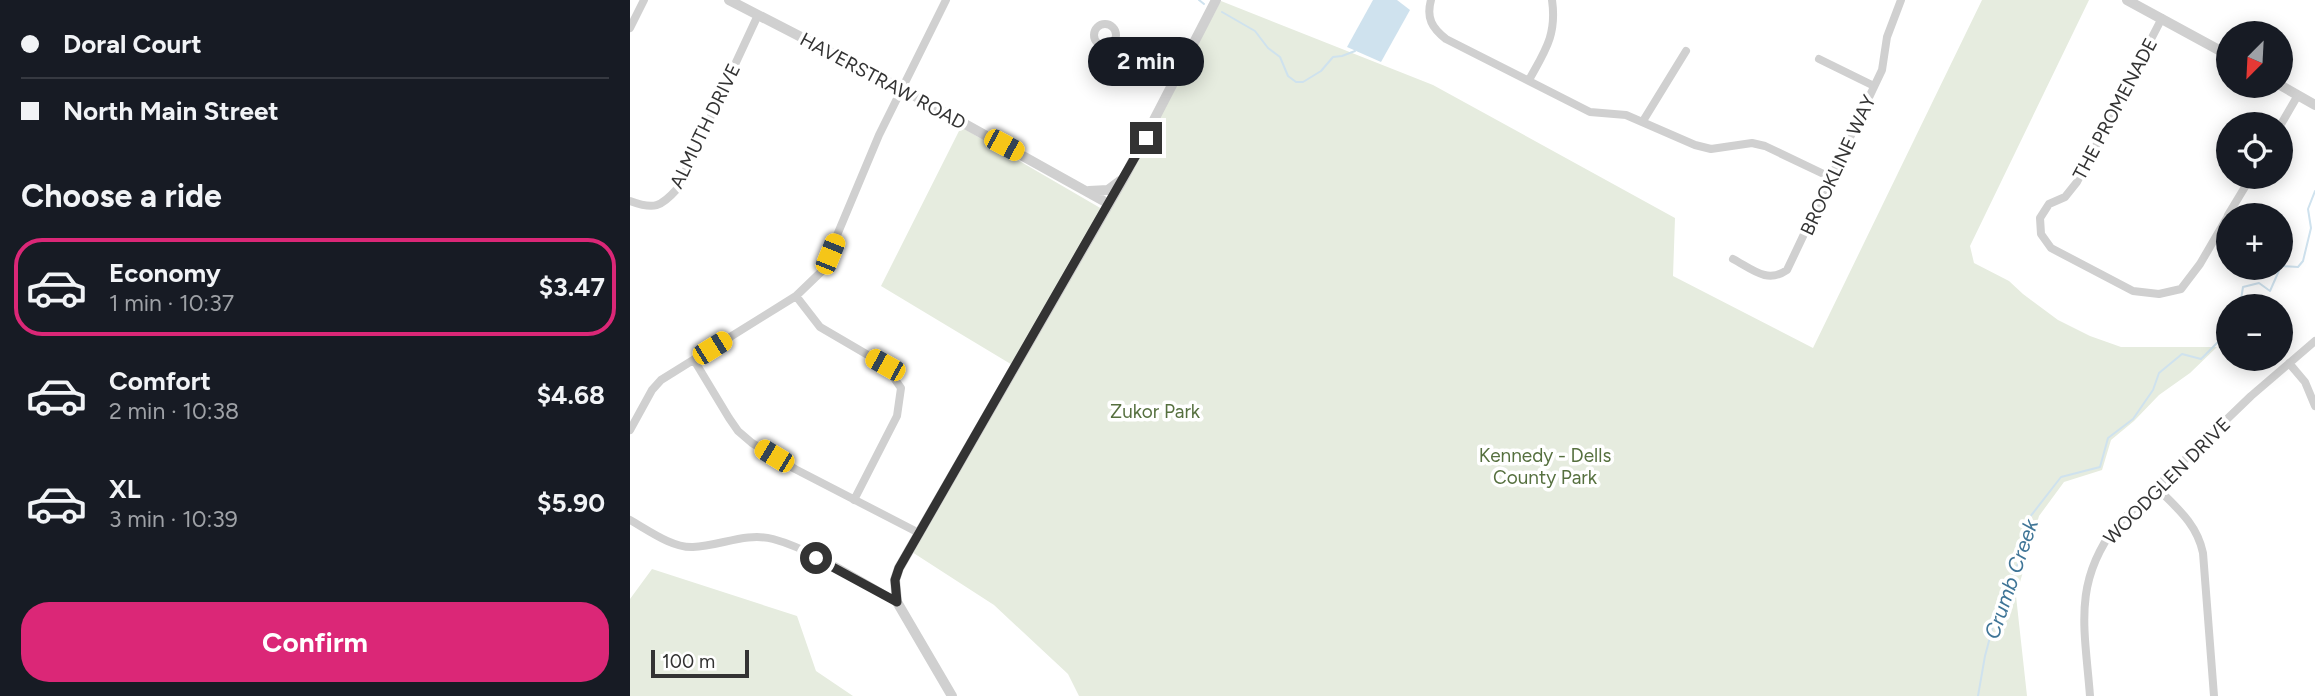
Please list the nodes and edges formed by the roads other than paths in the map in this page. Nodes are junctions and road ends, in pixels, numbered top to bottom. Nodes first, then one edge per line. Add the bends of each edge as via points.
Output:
1 (644, 0) edge
2 (729, 0) edge
3 (946, 0) edge
4 (1216, 0) edge
5 (1431, 0) edge
6 (1552, 0) edge
7 (1901, 0) edge
8 (2127, 0) edge
9 (758, 15) junction
10 (2162, 18) junction
11 (630, 28) edge
12 (1115, 40) dead end
13 (2216, 48) edge
14 (1685, 51) dead end
15 (1819, 59) dead end
16 (1178, 76) junction
17 (1529, 80) junction
18 (1874, 86) junction
19 (902, 89) junction
20 (2293, 92) edge
21 (2298, 95) junction
22 (2315, 105) edge
23 (2288, 112) edge
24 (1643, 121) junction
25 (1125, 176) junction
26 (1832, 178) junction
27 (1080, 187) junction
28 (630, 201) edge
29 (1109, 204) junction
30 (2216, 237) edge
31 (1733, 259) dead end
32 (796, 296) junction
33 (2315, 341) edge
34 (694, 360) junction
35 (2293, 360) edge
36 (2293, 368) edge
37 (2280, 371) edge
38 (2315, 406) edge
39 (630, 430) edge
40 (2157, 488) junction
41 (854, 500) junction
42 (630, 520) edge
43 (919, 533) junction
44 (897, 602) junction
45 (952, 696) edge
46 (2090, 696) edge
47 (2214, 696) edge

1 - 11 street
2 - 9 street, HAVERSTRAW ROAD
3 - 19 street
4 - 16 street
5 - 17 street via 1428,14 1437,32
6 - 17 street via 1553,32
7 - 18 street, BROOKLINE WAY
8 - 10 street
9 - 19 street, HAVERSTRAW ROAD
9 - 28 street, ALMUTH DRIVE via 677,189 664,203 653,206
10 - 13 street
10 - 30 street, THE PROMENADE via 2077,182 2065,197 2049,204 2040,218 2040,234 2051,248 2133,291 2159,294 2181,289
12 - 16 street
14 - 24 street
15 - 18 street
16 - 25 street
17 - 24 street via 1590,112
18 - 26 street, BROOKLINE WAY
19 - 27 street, HAVERSTRAW ROAD
19 - 32 street via 822,271
20 - 21 street
21 - 22 street
21 - 23 street
24 - 26 street via 1711,149 1752,143 1765,146
25 - 27 street via 1104,191
25 - 29 street
26 - 31 street, BROOKLINE WAY via 1787,270 1765,276
27 - 29 street, HAVERSTRAW ROAD
29 - 43 street
32 - 34 street
32 - 41 street via 820,327 885,365 901,388 897,416
33 - 35 street, WOODGLEN DRIVE
34 - 39 street via 652,390
34 - 41 street via 745,437
36 - 38 street
37 - 40 street, WOODGLEN DRIVE
40 - 46 street, WOODGLEN DRIVE via 2116,526 2088,578 2084,611
40 - 47 street via 2200,538
41 - 43 street
42 - 44 street via 692,548 750,537 771,538
43 - 44 street via 895,580
44 - 45 street

